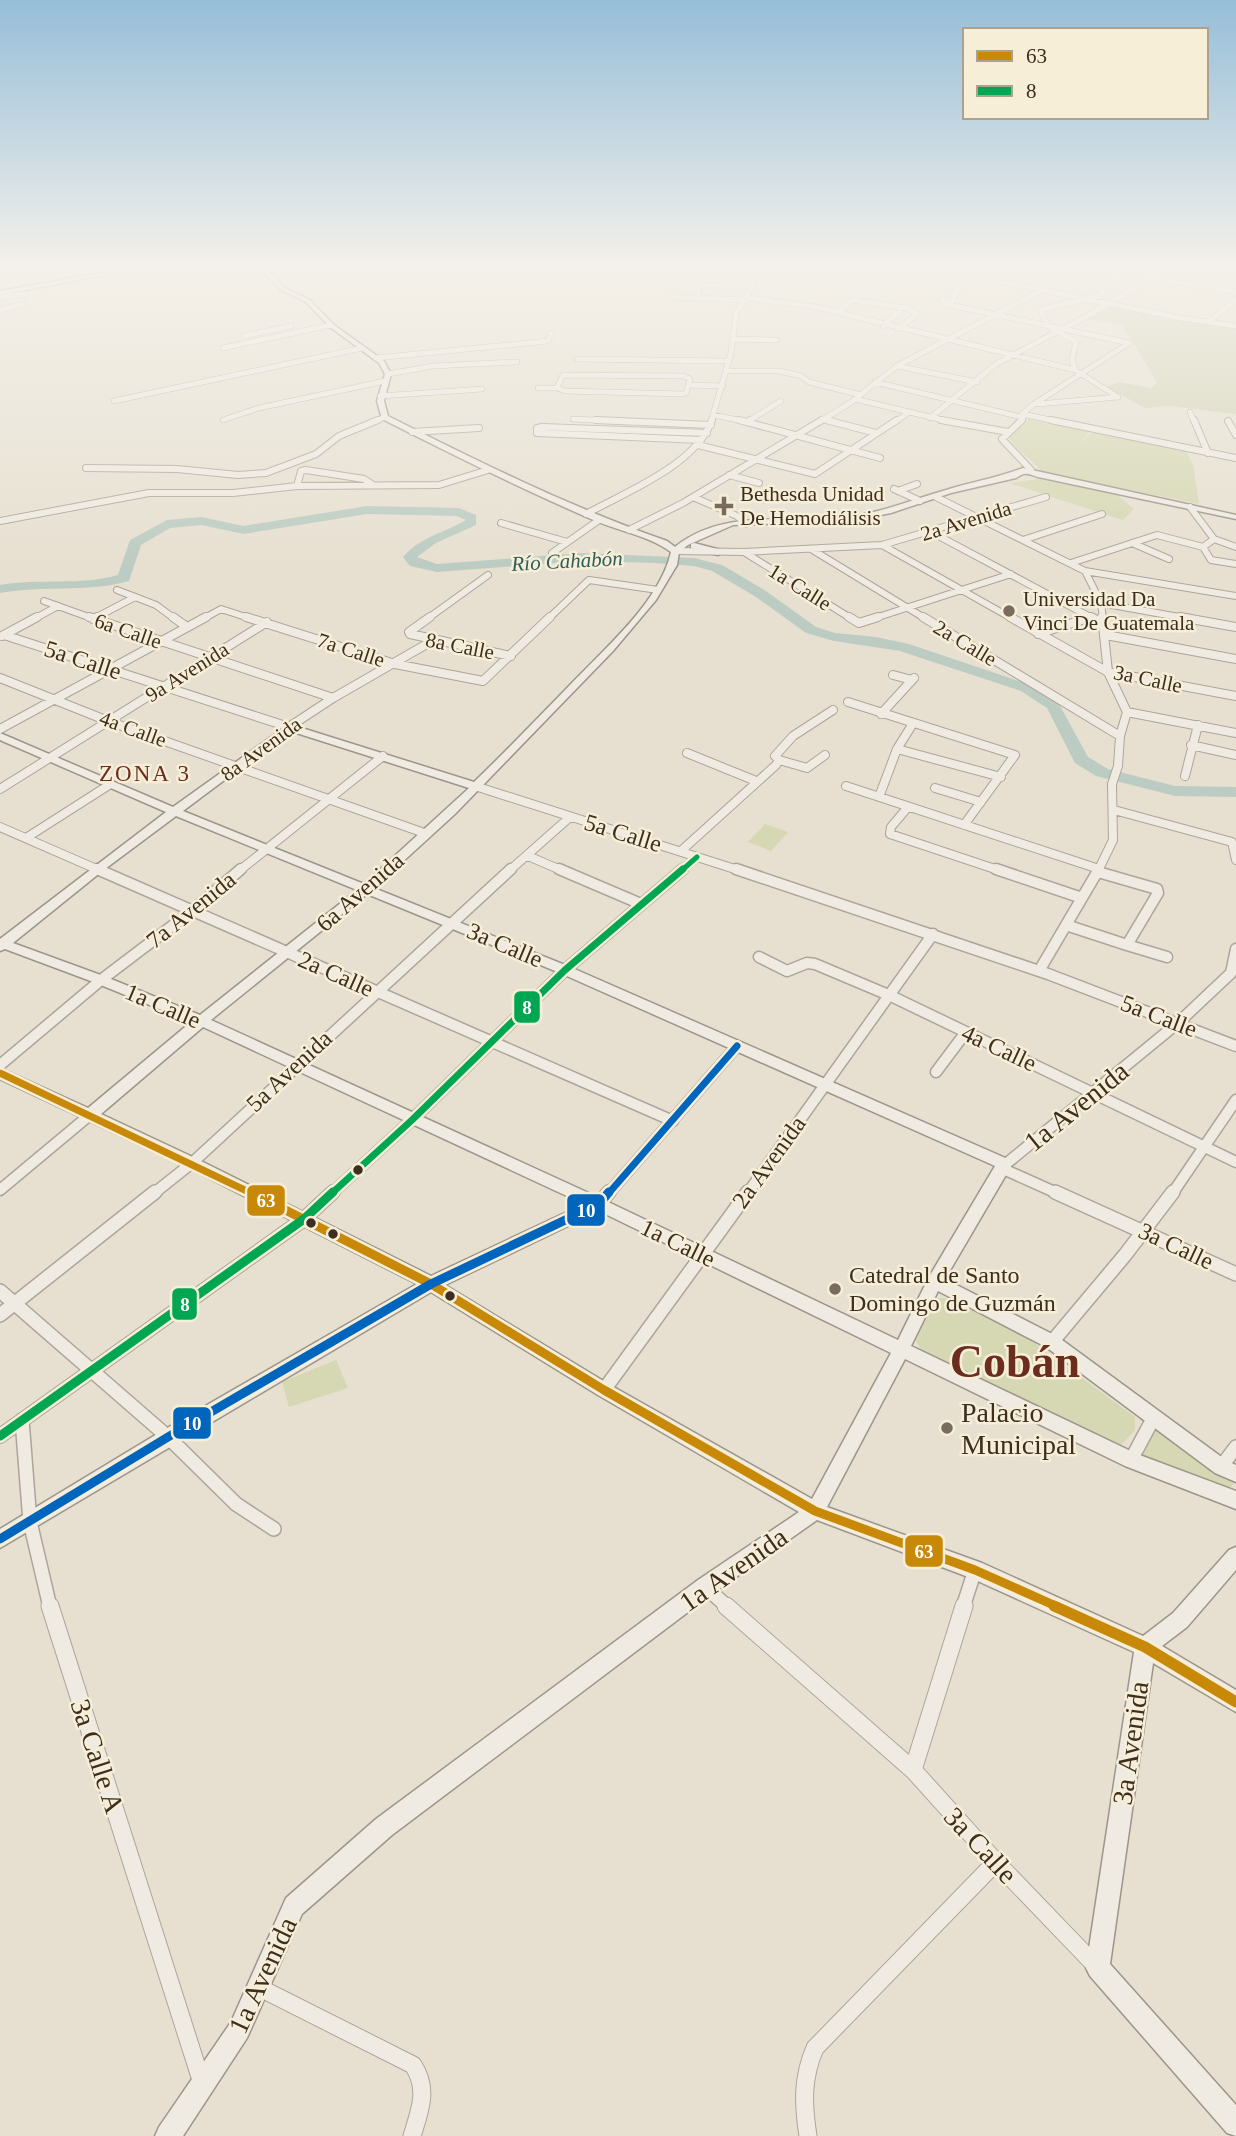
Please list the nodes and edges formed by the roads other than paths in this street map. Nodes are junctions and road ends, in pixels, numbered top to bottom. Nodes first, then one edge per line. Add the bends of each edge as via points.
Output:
1 (275, 367) edge
2 (383, 367) edge
3 (430, 367) edge
4 (727, 367) edge
5 (896, 367) edge
6 (900, 367) edge
7 (993, 367) edge
8 (1060, 367) edge
9 (1074, 367) edge
10 (1095, 367) edge
11 (1075, 370) junction
12 (726, 371) junction
13 (1081, 376) junction
14 (387, 378) junction
15 (875, 382) junction
16 (977, 382) junction
17 (688, 385) junction
18 (723, 386) junction
19 (538, 388) dead end
20 (557, 388) junction
21 (482, 389) dead end
22 (380, 396) junction
23 (858, 397) junction
24 (953, 400) junction
25 (114, 401) dead end
26 (781, 401) dead end
27 (1034, 404) junction
28 (1190, 412) dead end
29 (908, 413) junction
30 (713, 415) junction
31 (1022, 415) junction
32 (385, 417) junction
33 (930, 418) junction
34 (573, 419) dead end
35 (822, 419) junction
36 (223, 420) dead end
37 (1228, 421) dead end
38 (747, 422) junction
39 (711, 425) junction
40 (527, 427) dead end
41 (539, 427) junction
42 (479, 428) dead end
43 (1005, 431) junction
44 (412, 432) junction
45 (707, 433) junction
46 (876, 433) junction
47 (1236, 435) edge
48 (796, 436) junction
49 (700, 442) junction
50 (848, 451) junction
51 (1208, 453) junction
52 (756, 458) junction
53 (880, 458) dead end
54 (1236, 458) edge
55 (86, 468) dead end
56 (488, 470) junction
57 (1028, 474) junction
58 (729, 475) junction
59 (759, 483) dead end
60 (917, 484) dead end
61 (373, 485) junction
62 (297, 486) junction
63 (941, 495) junction
64 (693, 497) junction
65 (1046, 497) dead end
66 (920, 501) junction
67 (1190, 507) junction
68 (586, 514) junction
69 (1102, 514) dead end
70 (1236, 517) edge
71 (979, 518) junction
72 (599, 520) junction
73 (0, 521) edge
74 (745, 522) junction
75 (501, 523) dead end
76 (629, 530) junction
77 (933, 533) junction
78 (1214, 539) junction
79 (1023, 540) junction
80 (567, 542) junction
81 (1132, 543) junction
82 (882, 545) junction
83 (694, 547) junction
84 (1203, 547) junction
85 (1236, 547) edge
86 (810, 549) junction
87 (718, 552) junction
88 (744, 552) junction
89 (552, 553) dead end
90 (675, 553) junction
91 (1169, 559) dead end
92 (1071, 562) junction
93 (1236, 564) edge
94 (1085, 571) junction
95 (1011, 574) junction
96 (488, 575) dead end
97 (117, 590) dead end
98 (658, 590) junction
99 (960, 591) junction
100 (1236, 596) edge
101 (135, 597) junction
102 (44, 601) dead end
103 (1101, 603) junction
104 (58, 606) junction
105 (907, 608) junction
106 (1091, 617) junction
107 (93, 619) junction
108 (267, 622) junction
109 (1104, 624) junction
110 (187, 627) junction
111 (1236, 627) edge
112 (1038, 634) junction
113 (1105, 635) junction
114 (2, 637) edge
115 (432, 641) junction
116 (159, 642) junction
117 (511, 656) junction
118 (211, 657) junction
119 (1236, 659) edge
120 (395, 664) junction
121 (110, 668) junction
122 (1108, 672) junction
123 (893, 675) dead end
124 (0, 678) edge
125 (163, 687) junction
126 (1236, 696) edge
127 (333, 698) junction
128 (54, 699) junction
129 (848, 702) dead end
130 (833, 710) dead end
131 (1127, 712) junction
132 (881, 714) junction
133 (108, 721) junction
134 (912, 725) junction
135 (1198, 725) junction
136 (289, 727) junction
137 (0, 729) edge
138 (1236, 733) edge
139 (0, 736) edge
140 (1120, 736) junction
141 (1191, 746) junction
142 (897, 749) junction
143 (687, 753) dead end
144 (825, 755) dead end
145 (1236, 755) edge
146 (383, 756) junction
147 (49, 759) junction
148 (779, 761) junction
149 (237, 766) junction
150 (1185, 776) dead end
151 (1001, 777) junction
152 (757, 781) junction
153 (109, 785) junction
154 (475, 786) junction
155 (846, 786) dead end
156 (935, 788) dead end
157 (0, 789) edge
158 (878, 797) junction
159 (329, 798) junction
160 (981, 802) junction
161 (908, 807) junction
162 (1114, 810) junction
163 (178, 811) junction
164 (570, 817) junction
165 (964, 825) junction
166 (0, 827) edge
167 (427, 834) junction
168 (26, 838) junction
169 (267, 847) junction
170 (681, 851) junction
171 (528, 856) junction
172 (697, 857) junction
173 (1236, 860) edge
174 (97, 869) junction
175 (1098, 871) junction
176 (368, 888) junction
177 (1082, 898) junction
178 (641, 904) junction
179 (192, 911) junction
180 (451, 922) junction
181 (1066, 925) junction
182 (933, 934) junction
183 (1, 945) edge
184 (1127, 945) junction
185 (1236, 949) edge
186 (288, 952) junction
187 (759, 957) dead end
188 (1167, 957) dead end
189 (565, 970) junction
190 (1039, 971) junction
191 (101, 979) junction
192 (375, 992) junction
193 (891, 996) junction
194 (201, 1021) junction
195 (1179, 1022) junction
196 (969, 1034) junction
197 (492, 1042) junction
198 (1236, 1045) edge
199 (737, 1046) junction
200 (0, 1065) edge
201 (296, 1065) junction
202 (936, 1072) dead end
203 (0, 1073) edge
204 (825, 1084) junction
205 (1094, 1093) junction
206 (1236, 1100) edge
207 (91, 1114) junction
208 (412, 1120) junction
209 (673, 1121) junction
210 (1206, 1148) junction
211 (1236, 1162) edge
212 (192, 1163) junction
213 (1003, 1166) junction
214 (0, 1190) edge
215 (599, 1204) junction
216 (304, 1219) junction
217 (1144, 1231) junction
218 (703, 1255) junction
219 (1236, 1274) edge
220 (934, 1282) junction
221 (431, 1284) junction
222 (0, 1291) edge
223 (15, 1304) junction
224 (0, 1315) edge
225 (1052, 1342) junction
226 (901, 1350) junction
227 (90, 1370) junction
228 (604, 1390) junction
229 (1154, 1417) junction
230 (22, 1420) junction
231 (0, 1436) edge
232 (168, 1437) junction
233 (1236, 1447) edge
234 (1131, 1460) junction
235 (1228, 1470) edge
236 (1236, 1500) edge
237 (815, 1511) junction
238 (30, 1522) junction
239 (274, 1529) dead end
240 (0, 1539) edge
241 (1236, 1556) edge
242 (975, 1570) junction
243 (705, 1587) junction
244 (1144, 1647) junction
245 (1236, 1702) edge
246 (913, 1770) junction
247 (996, 1862) junction
248 (1098, 1968) junction
249 (258, 1987) junction
250 (203, 2086) junction
251 (1236, 2123) edge
252 (167, 2136) edge
253 (412, 2136) edge
254 (808, 2136) edge

1 - 25 street
2 - 14 main road
3 - 14 street
4 - 12 street
5 - 15 street
6 - 16 street
7 - 16 street
8 - 11 street
9 - 11 street
10 - 13 street
11 - 13 street
12 - 18 street
12 - 23 street via 792,373
13 - 27 street
13 - 27 street via 1118,397
14 - 22 main road
14 - 36 street
15 - 23 street
15 - 24 street
16 - 24 street
17 - 18 street
17 - 20 street via 686,393 678,394
17 - 20 street via 690,379 683,376 567,374 560,376
18 - 30 street
19 - 20 street
21 - 22 street
22 - 32 main road via 379,408
23 - 29 street
23 - 35 street
24 - 31 street
24 - 33 street
26 - 38 street
27 - 31 street
28 - 51 street
29 - 33 street
29 - 46 street
30 - 38 street
30 - 39 street
31 - 43 street via 1023,419
31 - 51 street
32 - 44 main road
32 - 55 street via 339,436 316,454 266,473
33 - 43 street
34 - 39 street
35 - 46 street
35 - 48 street
37 - 47 street
38 - 48 street
39 - 45 street
40 - 41 street
41 - 45 street
41 - 49 street via 537,433 547,435
42 - 44 street
43 - 57 street via 1003,441
44 - 56 main road
45 - 49 street
46 - 50 street
48 - 50 street
48 - 52 street
49 - 52 street
49 - 68 street via 676,464
50 - 52 street via 816,474
50 - 53 street
51 - 54 street
52 - 58 street
56 - 61 street via 439,485
56 - 68 main road
57 - 63 main road
57 - 67 main road
58 - 59 street
58 - 64 street
60 - 66 street via 896,490
61 - 62 street
61 - 62 street via 364,479 306,470 298,476
62 - 73 street via 233,493 149,494
63 - 66 main road
63 - 71 street
64 - 74 street
64 - 76 street
65 - 71 street, 2a Avenida
66 - 74 main road via 851,519
67 - 70 main road
67 - 78 street
68 - 72 main road
69 - 79 street
71 - 77 street, 2a Avenida
71 - 79 street
72 - 76 main road
72 - 80 street
74 - 83 main road
74 - 90 main road via 685,543
75 - 80 street
76 - 90 main road via 664,543
77 - 82 street, 2a Avenida
77 - 95 street
78 - 84 street
78 - 85 street
79 - 92 street
80 - 89 street
81 - 84 street via 1163,535
81 - 91 street
81 - 92 street
82 - 86 street, 2a Avenida
82 - 99 street, 3a Calle
83 - 87 main road
83 - 90 main road
84 - 93 street via 1211,560
86 - 88 street, 2a Avenida
86 - 105 street, 2a Calle
87 - 88 street, 2a Avenida
87 - 90 street, 2a Avenida
88 - 105 street, 1a Calle via 855,621
90 - 98 main road, 6a Avenida
92 - 94 street
94 - 100 street
94 - 103 street
95 - 99 street
95 - 106 street
96 - 115 street, 8a Calle via 409,632
97 - 101 street
98 - 117 street via 592,579
98 - 154 main road, 6a Avenida via 579,681
99 - 105 street
99 - 112 street, 3a Calle
101 - 107 street
101 - 110 street via 156,605
102 - 104 street, 6a Calle
103 - 109 street
103 - 111 street
104 - 107 street, 6a Calle
104 - 114 street
105 - 140 street, 2a Calle
106 - 109 street
106 - 112 street
107 - 116 street, 6a Calle
108 - 110 street, 7a Calle via 220,609
108 - 118 street, 9a Avenida
108 - 120 street, 7a Calle
109 - 113 street
110 - 116 street
112 - 122 street, 3a Calle
113 - 119 street
113 - 122 street
114 - 121 street, 5a Calle
115 - 117 street, 8a Calle
115 - 120 street, 8a Avenida
116 - 118 street, 6a Calle
116 - 121 street
117 - 120 street, 7a Calle via 483,681
118 - 125 street, 9a Avenida
118 - 127 street, 6a Calle
120 - 127 street, 8a Avenida
121 - 125 street, 5a Calle
121 - 128 street
122 - 126 street, 3a Calle
122 - 131 street
123 - 132 street via 913,679
124 - 128 street, 4a Calle
125 - 133 street, 9a Avenida
125 - 136 street, 5a Calle
127 - 136 street, 8a Avenida
128 - 133 street, 4a Calle
128 - 137 street
129 - 132 street
130 - 148 street via 793,736 775,756
131 - 135 street
131 - 140 street
132 - 134 street
133 - 147 street, 9a Avenida
133 - 149 street, 4a Calle
134 - 142 street
134 - 151 street via 1012,752 1015,758
135 - 138 street
135 - 141 street
136 - 146 main road, 5a Calle
136 - 149 main road, 8a Avenida
139 - 147 main road, 3a Calle
140 - 162 street via 1112,785
141 - 145 street
141 - 150 street
142 - 151 street
142 - 158 street
143 - 152 street
144 - 148 street via 807,768
146 - 154 main road, 5a Calle
146 - 159 street, 7a Avenida
147 - 153 main road, 3a Calle
147 - 157 street, 9a Avenida
148 - 152 street
149 - 159 street, 4a Calle
149 - 163 main road, 8a Avenida
151 - 160 street
152 - 170 street
153 - 163 main road, 3a Calle
153 - 168 street
154 - 164 street, 5a Calle
154 - 167 main road, 6a Avenida
155 - 158 street
156 - 160 street
158 - 161 street
159 - 167 street, 4a Calle
159 - 169 street, 7a Avenida
160 - 165 street
161 - 165 street
161 - 177 street via 890,834
162 - 173 street via 1232,842
162 - 175 street via 1113,840
163 - 169 main road, 3a Calle
163 - 174 main road, 8a Avenida
164 - 170 street, 5a Calle
164 - 171 street, 5a Avenida
165 - 175 street
166 - 168 street, 2a Calle
167 - 176 main road, 6a Avenida
168 - 174 street, 2a Calle
169 - 176 main road, 3a Calle
169 - 179 street, 7a Avenida
170 - 172 street, 5a Calle
171 - 178 street
171 - 180 street, 5a Avenida
172 - 178 street
172 - 182 street, 5a Calle
174 - 179 street, 2a Calle
174 - 183 main road, 8a Avenida
175 - 177 street
175 - 184 street via 1158,890
176 - 180 main road, 3a Calle
176 - 186 main road, 6a Avenida
177 - 181 street
178 - 189 street
179 - 186 street, 2a Calle
179 - 191 street, 7a Avenida
180 - 189 main road, 3a Calle
180 - 192 street, 5a Avenida
181 - 184 street
181 - 190 street
182 - 190 street, 5a Calle
182 - 193 street, 2a Avenida
183 - 191 main road, 1a Calle
184 - 188 street
185 - 195 street, 1a Avenida via 1231,973
186 - 192 street, 2a Calle
186 - 194 main road, 6a Avenida
187 - 193 street, 4a Calle via 788,971 804,960
189 - 197 street
189 - 199 main road, 3a Calle
190 - 195 street, 5a Calle
191 - 194 main road, 1a Calle
191 - 200 street, 7a Avenida
192 - 197 street, 2a Calle
192 - 201 street, 5a Avenida
193 - 196 street, 4a Calle
193 - 204 street, 2a Avenida
194 - 201 main road, 1a Calle
194 - 207 main road, 6a Avenida
195 - 198 street, 5a Calle
195 - 205 street, 1a Avenida
196 - 202 street
196 - 205 street, 4a Calle
197 - 208 street
197 - 209 street, 2a Calle
199 - 204 main road, 3a Calle
199 - 209 street
201 - 208 main road, 1a Calle
201 - 212 street, 5a Avenida
203 - 207 main road
204 - 213 main road, 3a Calle
204 - 218 street, 2a Avenida
205 - 210 street, 4a Calle
205 - 213 street, 1a Avenida
206 - 210 street
207 - 212 main road
207 - 214 street, 6a Avenida
208 - 215 main road, 1a Calle
208 - 216 street
209 - 215 street
210 - 211 street, 4a Calle
210 - 217 street
212 - 216 main road
212 - 223 street, 5a Avenida
213 - 217 street, 3a Calle
213 - 220 main road, 1a Avenida
215 - 218 main road, 1a Calle
215 - 221 main road
216 - 221 main road
216 - 227 street
217 - 219 street, 3a Calle
217 - 225 street
218 - 226 main road, 1a Calle
218 - 228 street, 2a Avenida
220 - 225 main road
220 - 226 main road, 1a Avenida
221 - 228 main road
221 - 232 main road
222 - 223 street
223 - 224 street, 5a Avenida
223 - 227 street
225 - 229 main road
226 - 234 main road, 1a Calle
226 - 237 main road, 1a Avenida
227 - 230 street
227 - 232 street
228 - 237 main road
229 - 234 street
229 - 235 main road
230 - 231 street
230 - 238 street, 3a Calle A
232 - 238 main road
232 - 239 street via 236,1504
233 - 235 street
234 - 236 main road, 1a Calle
237 - 242 main road
237 - 243 main road, 1a Avenida
238 - 240 main road
238 - 250 street, 3a Calle A via 42,1582
241 - 244 main road, 3a Avenida via 1180,1620
242 - 244 main road
242 - 246 street
243 - 246 street, 3a Calle
243 - 249 main road, 1a Avenida via 384,1827 294,1906
244 - 245 main road
244 - 248 main road, 3a Avenida
246 - 247 street, 3a Calle
247 - 248 street, 3a Calle
247 - 254 street via 816,2048 805,2069 802,2091
248 - 251 main road, 3a Calle
249 - 250 main road, 1a Avenida via 239,2030
249 - 253 street via 414,2065 425,2089
250 - 252 main road, 1a Avenida

